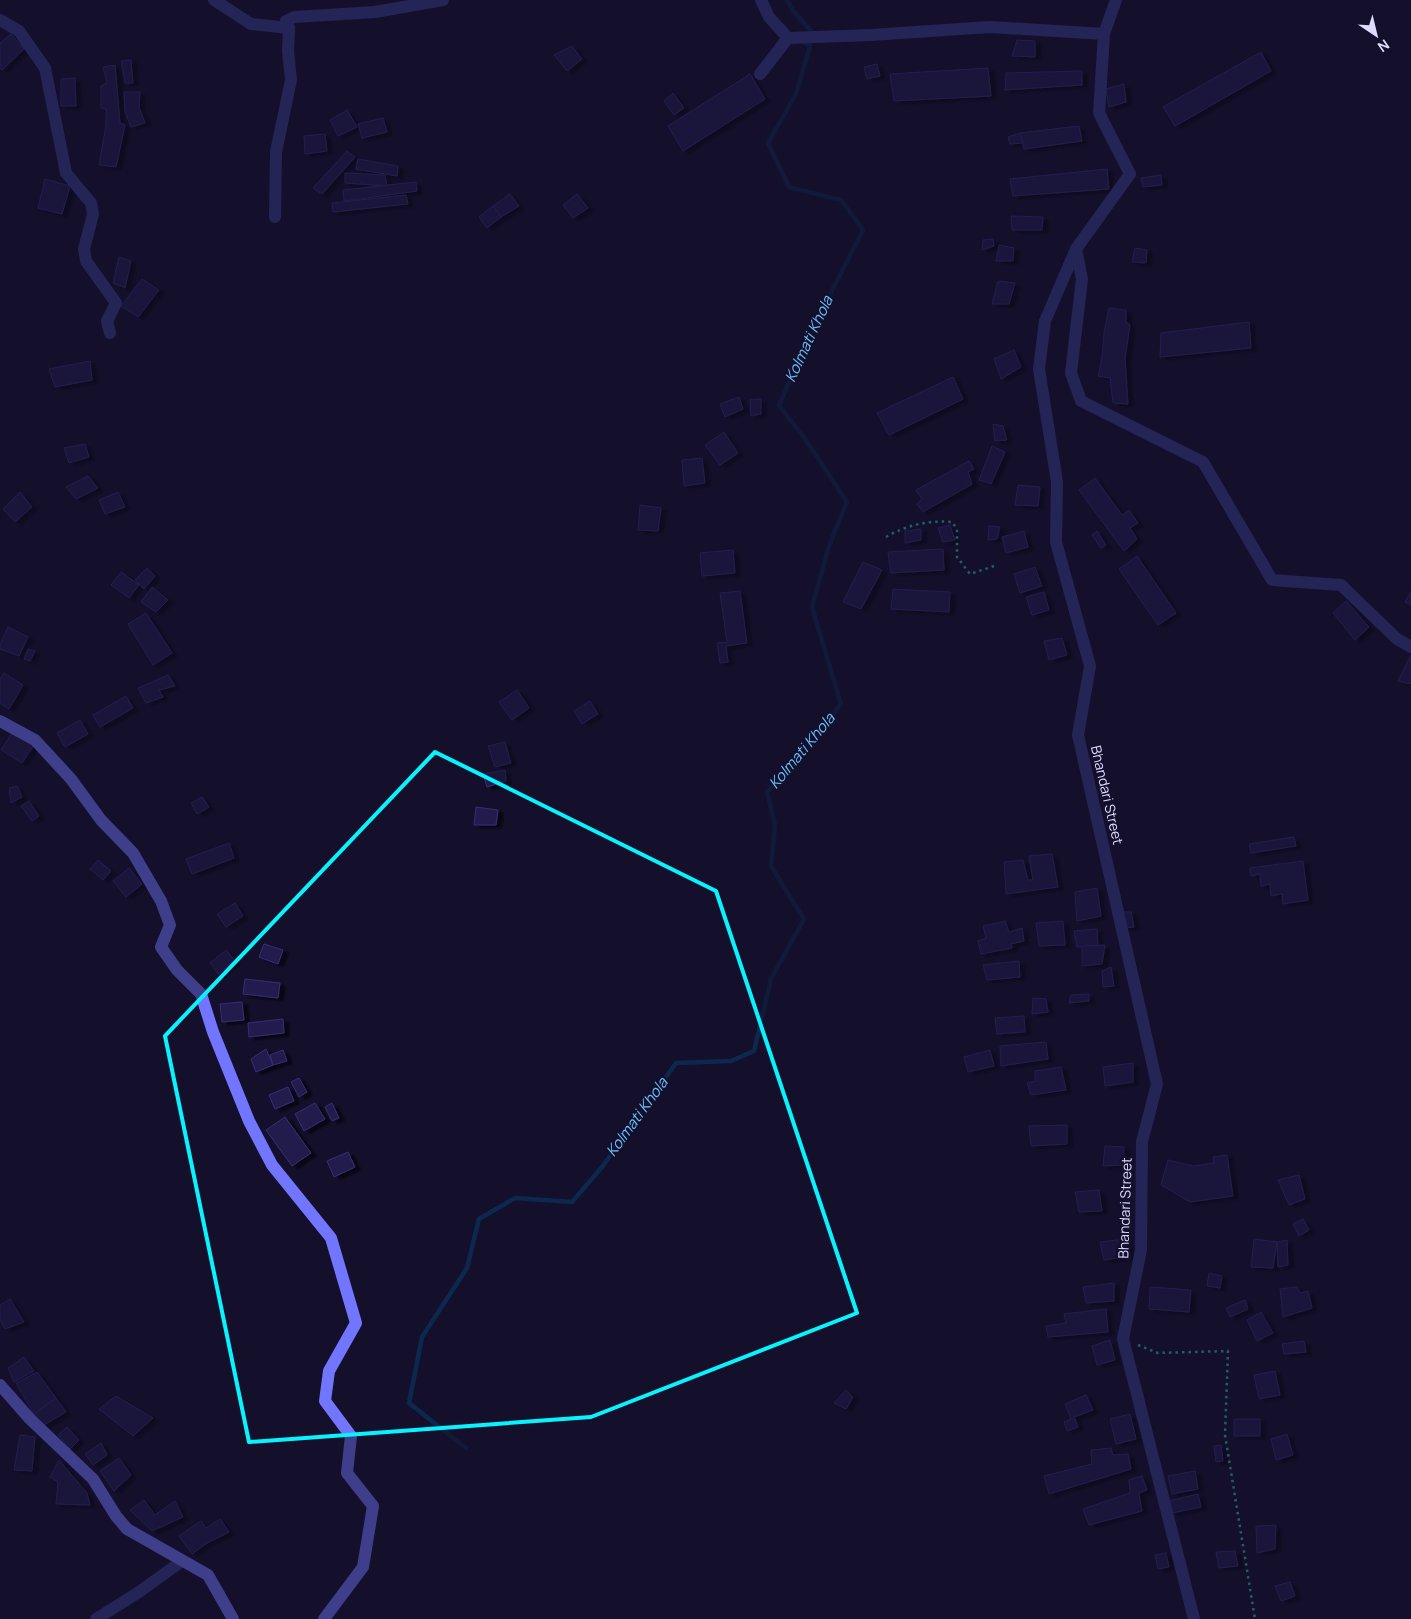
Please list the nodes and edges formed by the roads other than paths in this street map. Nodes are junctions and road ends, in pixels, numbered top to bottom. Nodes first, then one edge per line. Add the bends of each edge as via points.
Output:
1 (214, 0) edge
2 (443, 0) edge
3 (761, 0) edge
4 (1116, 0) edge
5 (0, 20) edge
6 (289, 28) junction
7 (1104, 34) junction
8 (788, 38) junction
9 (760, 74) dead end
10 (275, 217) dead end
11 (1076, 249) junction
12 (110, 333) dead end
13 (1411, 647) edge
14 (0, 721) edge
15 (0, 1385) edge
16 (182, 1561) junction
17 (96, 1619) edge
18 (233, 1619) edge
19 (324, 1619) edge
20 (1194, 1619) edge

1 - 6 street via 251,24
2 - 6 street via 375,12 294,17 286,21
3 - 8 street via 769,17
4 - 7 street, Bhandari Street
5 - 12 street via 19,31 46,68 66,173 91,203 93,214 84,249 86,261 116,303 107,320
6 - 10 street via 291,80 276,152
7 - 8 street via 990,27
7 - 11 street, Bhandari Street via 1100,113 1130,174
8 - 9 street
11 - 13 street via 1082,279 1071,373 1081,401 1203,462 1272,580 1341,585 1397,639
11 - 20 street, Bhandari Street via 1046,321 1039,368 1058,482 1056,542 1090,666 1078,735 1157,1084 1142,1142 1141,1250 1123,1339
14 - 19 street via 35,740 71,779 101,820 133,853 161,901 170,925 161,947 177,970 201,994 249,1121 272,1166 331,1238 356,1323 329,1371 325,1402 351,1436 347,1473 374,1506 363,1566
15 - 16 street via 30,1419 93,1479 127,1529
16 - 17 street
16 - 18 street via 208,1575

